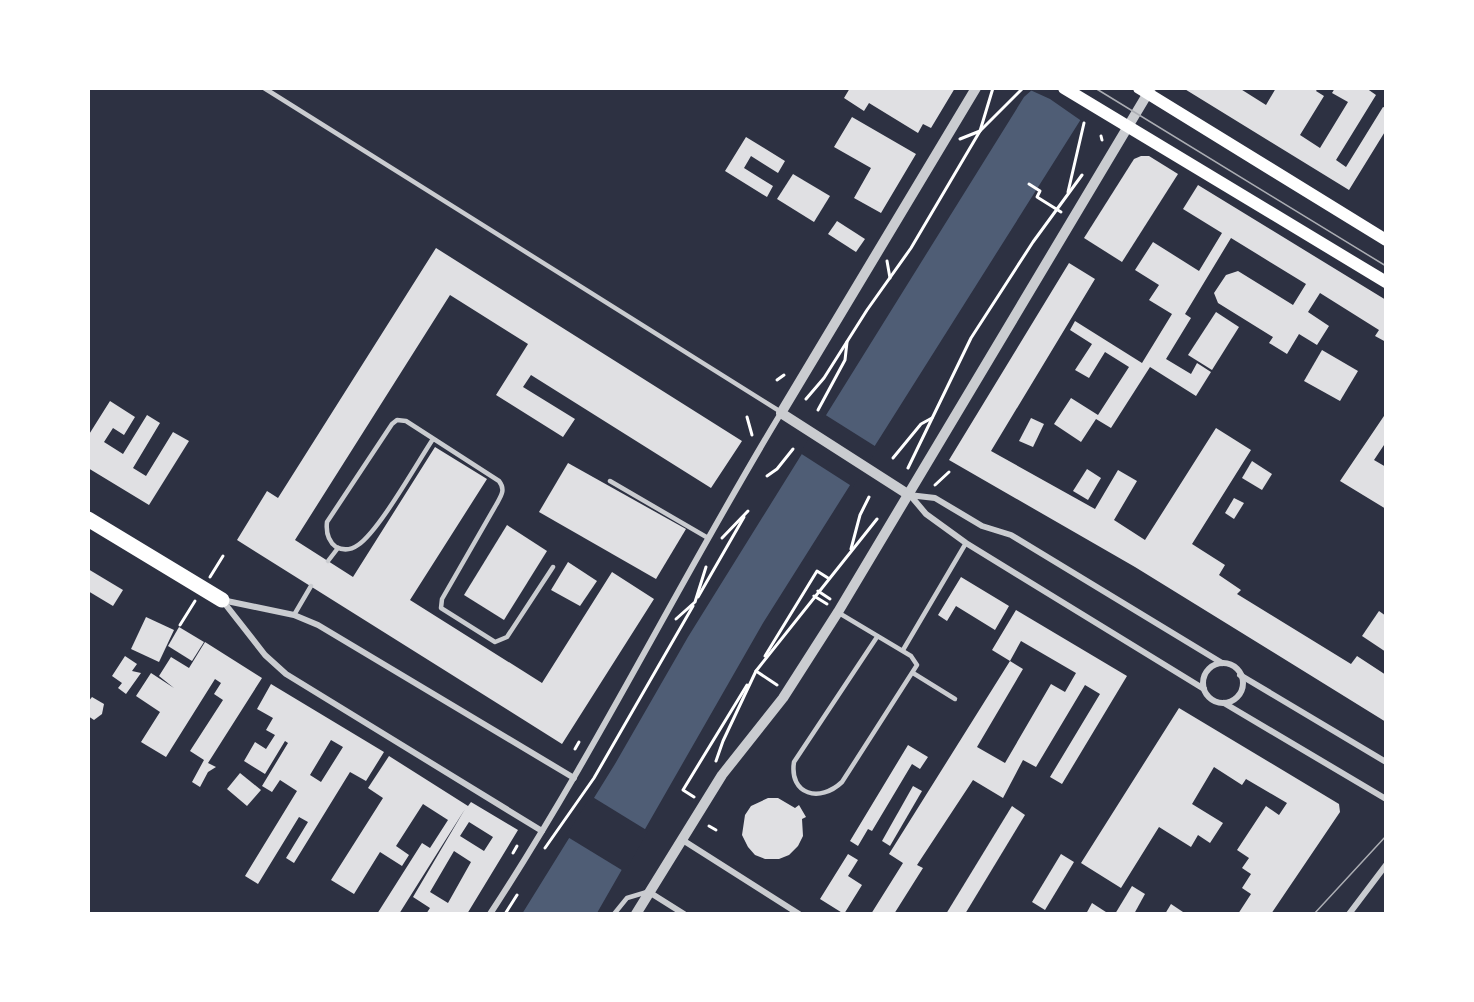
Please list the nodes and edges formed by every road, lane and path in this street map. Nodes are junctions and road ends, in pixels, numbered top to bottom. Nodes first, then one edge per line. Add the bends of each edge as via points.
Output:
1 (264, 88) edge
2 (976, 88) edge
3 (993, 88) edge
4 (1023, 88) edge
5 (1064, 88) edge
6 (1145, 90) edge
7 (1084, 123) dead end
8 (1128, 127) junction
9 (980, 131) junction
10 (957, 140) dead end
11 (1029, 184) dead end
12 (1057, 209) junction
13 (1061, 212) dead end
14 (1386, 240) edge
15 (886, 256) dead end
16 (890, 278) junction
17 (1386, 282) edge
18 (847, 340) junction
19 (784, 375) dead end
20 (777, 380) dead end
21 (802, 402) dead end
22 (818, 410) dead end
23 (781, 413) junction
24 (747, 417) dead end
25 (934, 417) junction
26 (752, 435) dead end
27 (433, 439) junction
28 (793, 449) dead end
29 (893, 458) dead end
30 (907, 469) dead end
31 (949, 472) dead end
32 (767, 476) dead end
33 (610, 481) dead end
34 (934, 485) dead end
35 (909, 495) junction
36 (869, 497) dead end
37 (748, 511) dead end
38 (88, 519) edge
39 (708, 538) junction
40 (966, 543) junction
41 (338, 548) junction
42 (862, 548) dead end
43 (851, 550) junction
44 (328, 561) dead end
45 (554, 567) dead end
46 (828, 578) junction
47 (311, 586) dead end
48 (818, 591) junction
49 (814, 596) junction
50 (222, 600) junction
51 (827, 604) junction
52 (822, 612) dead end
53 (838, 612) junction
54 (294, 615) junction
55 (877, 637) junction
56 (903, 650) junction
57 (1222, 663) junction
58 (756, 671) junction
59 (914, 673) junction
60 (783, 675) dead end
61 (1240, 675) junction
62 (777, 685) junction
63 (1204, 689) junction
64 (770, 694) dead end
65 (955, 699) dead end
66 (1224, 703) junction
67 (579, 742) dead end
68 (575, 749) dead end
69 (726, 753) dead end
70 (1386, 762) edge
71 (574, 778) junction
72 (694, 797) dead end
73 (1386, 799) edge
74 (709, 826) dead end
75 (716, 830) dead end
76 (542, 831) junction
77 (681, 839) junction
78 (517, 846) dead end
79 (547, 846) dead end
80 (513, 853) dead end
81 (1386, 865) edge
82 (648, 892) junction
83 (490, 914) edge
84 (614, 914) edge
85 (636, 914) edge
86 (684, 914) edge
87 (799, 914) edge
88 (1349, 914) edge

1 - 23 lane
2 - 23 street
3 - 9 path
4 - 9 path
5 - 8 main road
6 - 8 street
6 - 14 main road
7 - 12 path via 1067,194
8 - 17 main road
8 - 35 street
9 - 10 path
9 - 16 path
11 - 12 path via 1040,191 1037,197
12 - 13 path
12 - 25 path via 971,338
15 - 16 path
16 - 18 path
18 - 21 path via 824,378
18 - 22 path via 845,360
19 - 20 path
23 - 35 street
23 - 39 street
24 - 26 path
25 - 29 path via 921,424
25 - 30 path
27 - 41 lane via 371,533 351,550
27 - 41 lane via 406,421 392,424 327,522 326,532
27 - 45 lane via 499,481 503,491 442,599 441,608 495,642 501,641
28 - 32 path
31 - 34 path
33 - 39 lane
35 - 40 street via 926,514
35 - 53 street
35 - 57 street via 935,498 982,526 1011,535
36 - 43 path via 860,514
37 - 79 path via 594,778
38 - 50 main road
39 - 71 street
40 - 56 lane
40 - 63 street
41 - 44 lane
42 - 43 path via 880,517
43 - 46 path
46 - 48 path
46 - 58 path via 817,571
47 - 54 lane
48 - 49 path
48 - 51 path via 830,598
49 - 51 path
49 - 58 path
50 - 54 street
50 - 76 street via 265,655 286,674
51 - 52 path
53 - 55 lane
53 - 77 street via 783,698 722,775
54 - 71 street via 318,625
55 - 56 lane
55 - 59 lane via 799,753 793,769 802,789 822,794 842,782
56 - 59 lane via 916,662
57 - 61 street via 1233,666
57 - 63 street via 1209,669
58 - 62 path
58 - 69 path via 715,766
58 - 72 path via 683,790
59 - 65 lane
60 - 62 path
61 - 66 street via 1238,696
61 - 70 street
62 - 64 path
63 - 66 street via 1212,699
66 - 73 street
67 - 68 path
71 - 76 street
74 - 75 path
76 - 83 street
77 - 82 street
77 - 87 street
78 - 80 path
81 - 88 street
82 - 84 lane via 627,898
82 - 85 street
82 - 86 street

